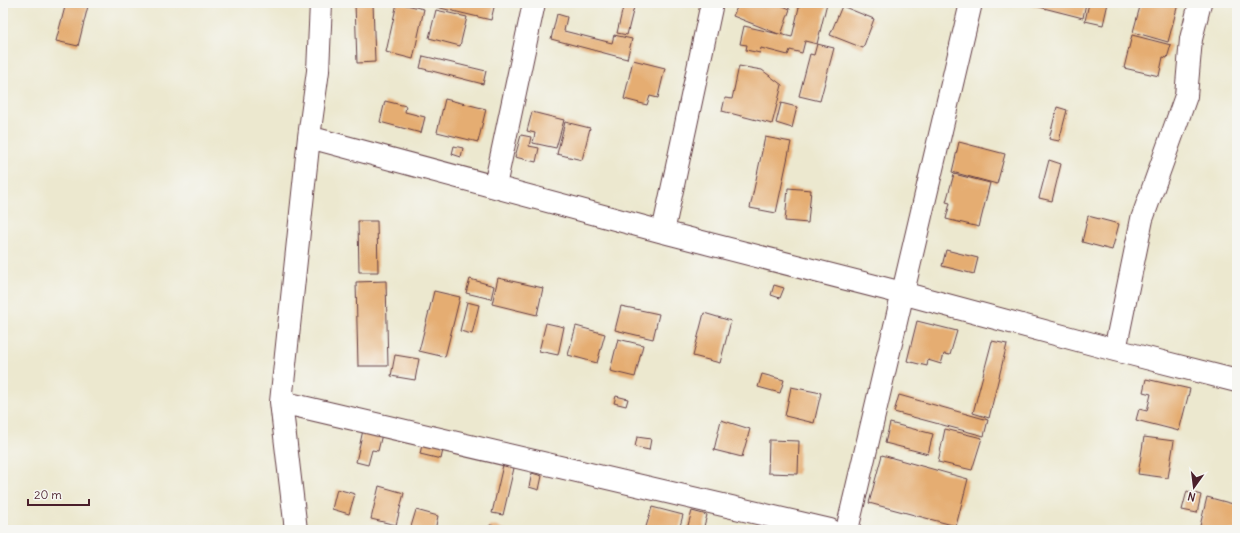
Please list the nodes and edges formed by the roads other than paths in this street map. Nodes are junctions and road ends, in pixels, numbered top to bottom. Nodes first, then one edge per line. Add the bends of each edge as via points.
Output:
1 (320, 3) edge
2 (534, 3) edge
3 (712, 3) edge
4 (971, 3) edge
5 (1200, 3) edge
6 (309, 137) junction
7 (495, 186) junction
8 (663, 232) junction
9 (902, 293) junction
10 (1115, 350) junction
11 (1237, 381) edge
12 (281, 402) junction
13 (296, 530) edge
14 (830, 530) edge
15 (847, 530) edge

1 - 6 street via 318,71
2 - 7 street
3 - 8 street
4 - 9 street
5 - 10 street via 1191,39 1186,96 1142,219
6 - 7 street
6 - 12 street
7 - 8 street
8 - 9 street
9 - 10 street
9 - 15 street
10 - 11 street
12 - 13 street
12 - 14 street

